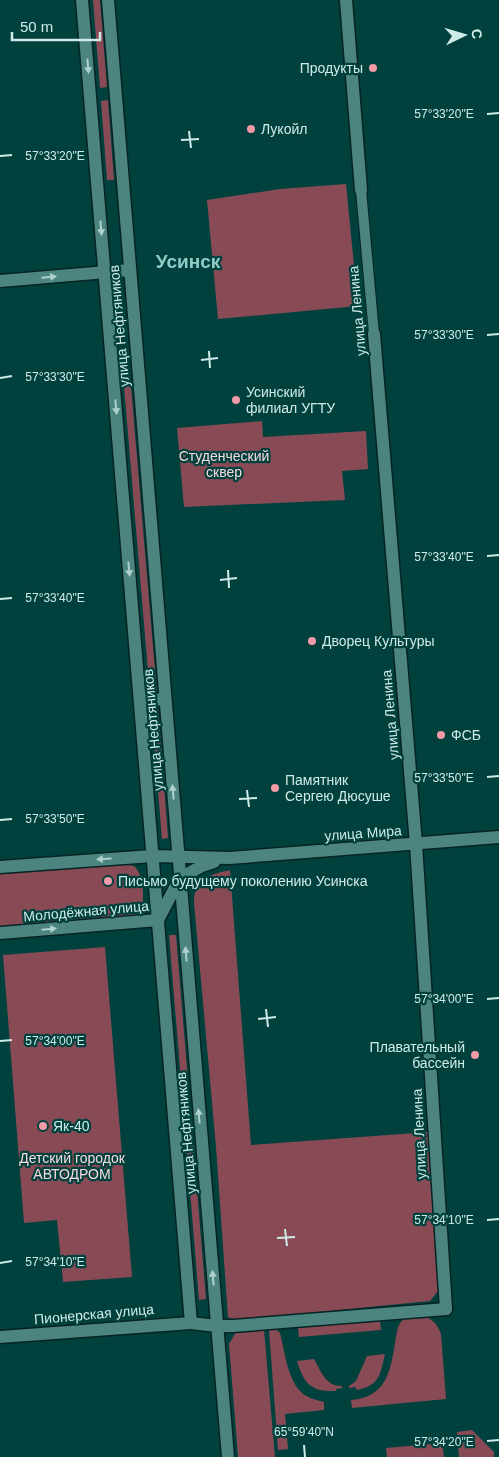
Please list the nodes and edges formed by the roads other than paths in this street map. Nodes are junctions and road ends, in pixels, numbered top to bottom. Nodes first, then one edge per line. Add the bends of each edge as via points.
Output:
1 (82, 0) edge
2 (108, 0) edge
3 (346, 0) edge
4 (362, 190) joint
5 (130, 270) junction
6 (104, 272) junction
7 (0, 281) edge
8 (374, 334) joint
9 (165, 699) junction
10 (140, 702) junction
11 (499, 837) edge
12 (416, 844) junction
13 (152, 856) junction
14 (178, 856) junction
15 (229, 858) junction
16 (0, 867) edge
17 (180, 878) junction
18 (158, 920) junction
19 (0, 933) edge
20 (446, 1309) joint
21 (191, 1323) junction
22 (217, 1326) junction
23 (0, 1337) edge
24 (228, 1457) edge

1 -> 6 main road, улица Нефтяников
2 - 5 main road, улица Нефтяников
3 - 4 main road, улица Ленина
4 - 8 street, улица Ленина
5 - 6 main road
5 - 9 main road, улица Нефтяников
7 -> 6 main road
6 -> 10 main road, улица Нефтяников
8 - 12 main road, улица Ленина
9 - 10 main road
14 -> 9 main road, улица Нефтяников
10 - 13 main road, улица Нефтяников
11 - 12 main road, улица Мира
12 - 15 main road, улица Мира
12 - 20 main road, улица Ленина
13 - 14 main road
13 -> 16 main road
13 - 18 main road, улица Нефтяников
14 - 15 main road, улица Мира
14 - 17 main road, улица Нефтяников
15 - 17 main road, улица Мира via 202,866
17 - 18 main road, Молодёжная улица
22 -> 17 main road, улица Нефтяников
19 -> 18 main road, Молодёжная улица
18 - 21 main road, улица Нефтяников
20 - 22 main road, Пионерская улица
21 - 22 main road, Пионерская улица
21 - 23 main road, Пионерская улица
22 - 24 main road, улица Нефтяников

